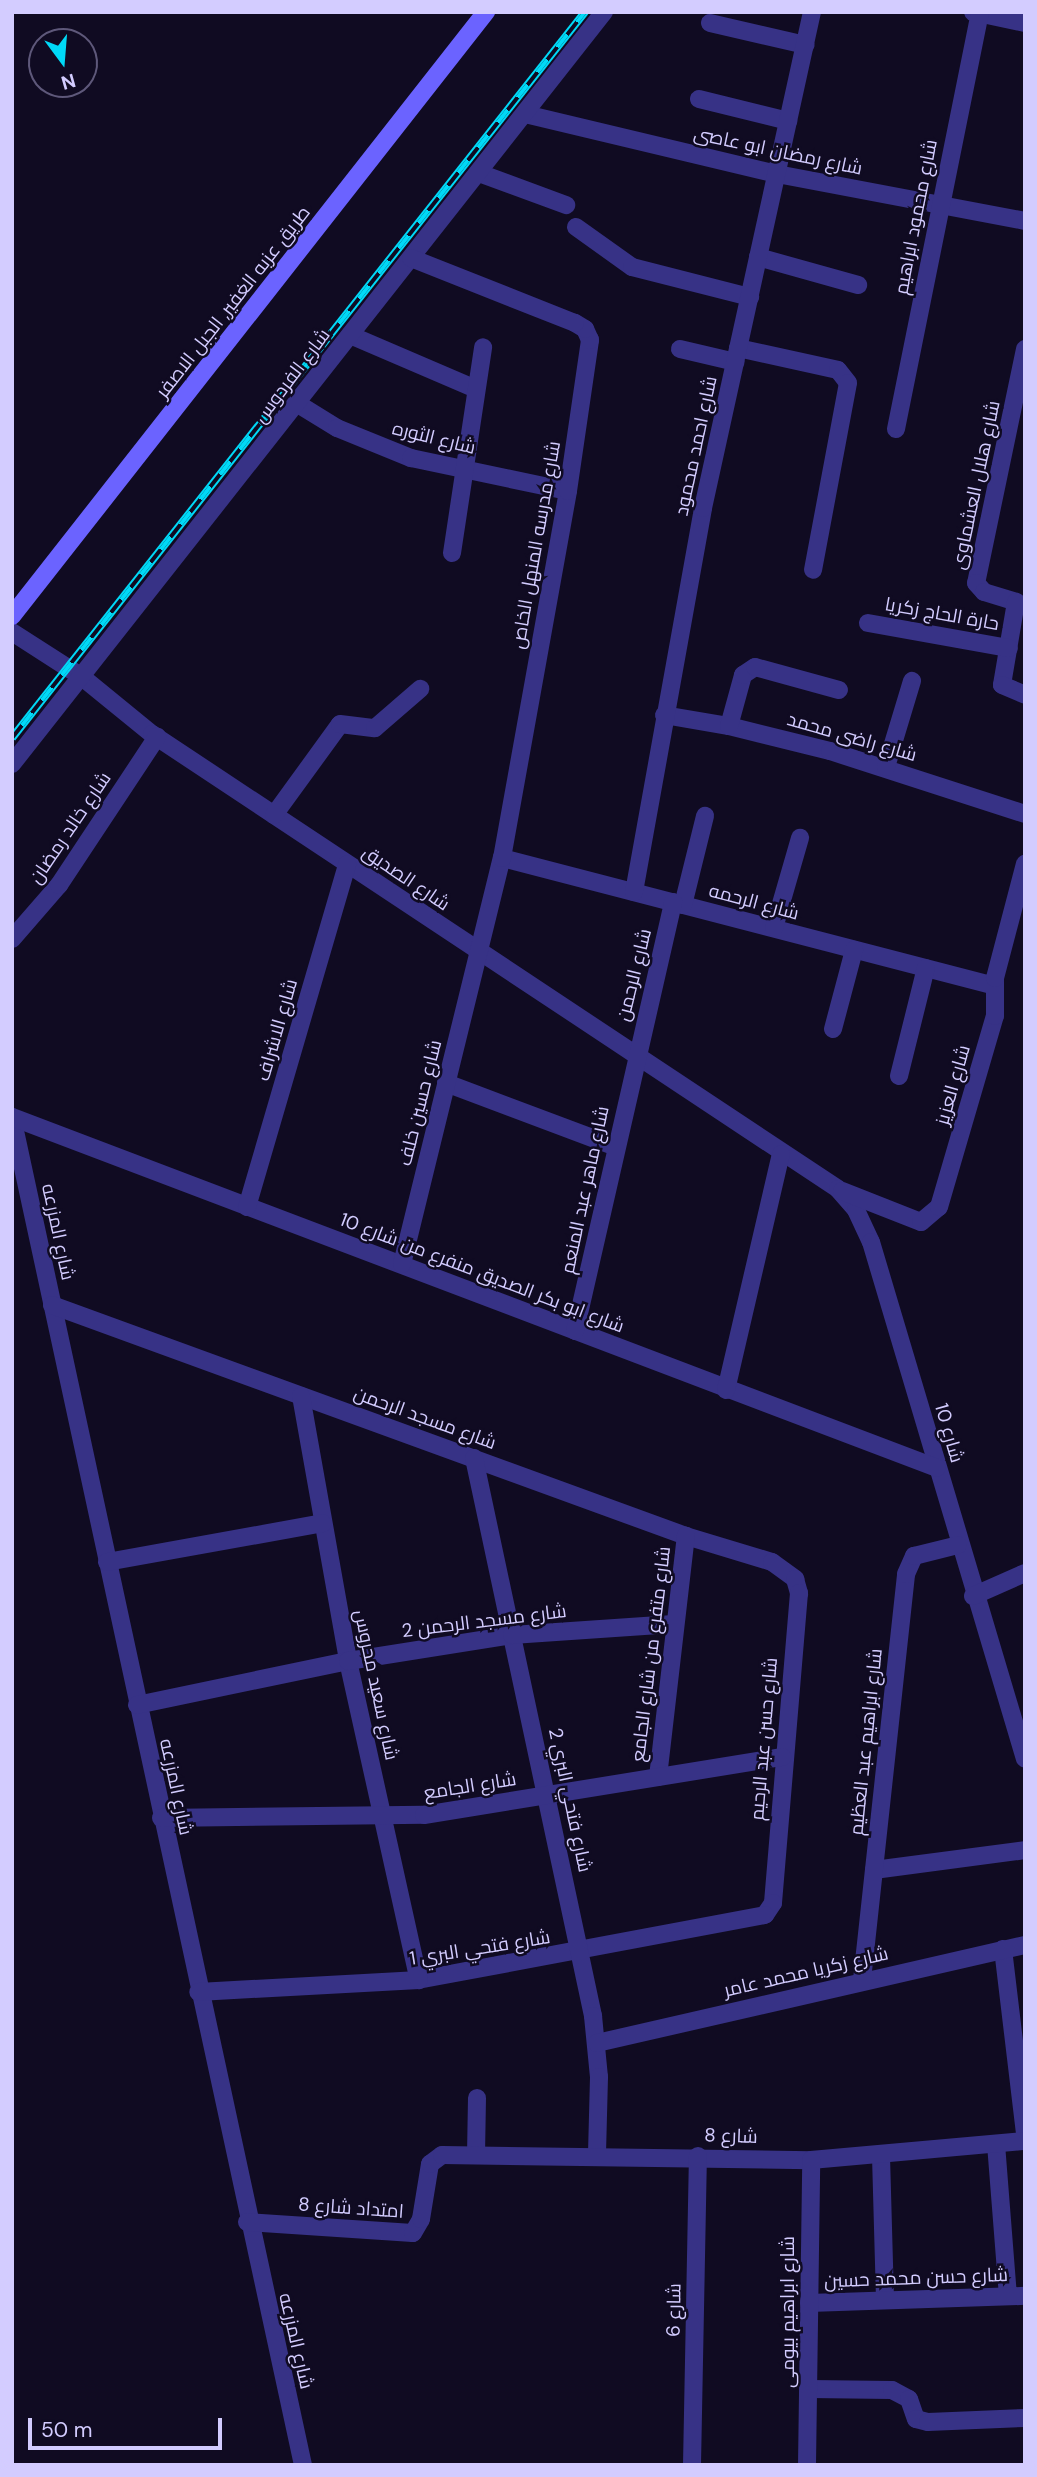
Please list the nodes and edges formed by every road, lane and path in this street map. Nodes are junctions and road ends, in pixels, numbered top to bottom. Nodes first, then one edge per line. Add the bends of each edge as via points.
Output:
1 (486, 12) edge
2 (604, 12) edge
3 (812, 12) edge
4 (978, 13) edge
5 (710, 23) dead end
6 (1025, 23) edge
7 (805, 45) junction
8 (699, 99) dead end
9 (525, 114) junction
10 (788, 121) junction
11 (479, 173) junction
12 (777, 174) junction
13 (938, 204) junction
14 (566, 205) dead end
15 (1025, 221) edge
16 (576, 228) dead end
17 (758, 257) junction
18 (411, 258) junction
19 (858, 285) dead end
20 (750, 297) junction
21 (350, 335) junction
22 (482, 347) dead end
23 (680, 349) dead end
24 (1025, 349) edge
25 (737, 355) junction
26 (476, 389) junction
27 (298, 404) junction
28 (896, 429) dead end
29 (465, 468) junction
30 (568, 491) junction
31 (452, 553) dead end
32 (813, 569) dead end
33 (1016, 602) joint
34 (12, 616) edge
35 (868, 622) dead end
36 (12, 632) edge
37 (1009, 648) junction
38 (82, 677) junction
39 (912, 681) dead end
40 (420, 689) dead end
41 (839, 690) dead end
42 (1025, 695) edge
43 (664, 715) junction
44 (729, 726) junction
45 (157, 737) junction
46 (12, 764) edge
47 (886, 767) junction
48 (1025, 814) edge
49 (274, 815) junction
50 (705, 816) dead end
51 (800, 838) dead end
52 (502, 858) junction
53 (347, 864) junction
54 (1025, 864) edge
55 (634, 892) junction
56 (678, 903) junction
57 (774, 929) junction
58 (12, 939) edge
59 (855, 950) junction
60 (480, 952) junction
61 (926, 968) junction
62 (995, 986) junction
63 (833, 1029) dead end
64 (635, 1057) junction
65 (898, 1076) dead end
66 (446, 1083) junction
67 (12, 1117) edge
68 (616, 1147) junction
69 (781, 1154) junction
70 (838, 1189) junction
71 (247, 1207) junction
72 (402, 1264) junction
73 (52, 1305) junction
74 (575, 1331) junction
75 (726, 1390) junction
76 (301, 1396) junction
77 (474, 1458) junction
78 (937, 1468) junction
79 (323, 1523) junction
80 (686, 1536) junction
81 (958, 1545) junction
82 (107, 1562) junction
83 (785, 1568) joint
84 (1025, 1573) edge
85 (974, 1596) junction
86 (674, 1624) junction
87 (512, 1634) junction
88 (348, 1661) junction
89 (137, 1705) junction
90 (782, 1757) junction
91 (1025, 1759) edge
92 (658, 1777) junction
93 (547, 1794) junction
94 (382, 1817) junction
95 (161, 1818) junction
96 (1025, 1850) edge
97 (874, 1870) junction
98 (765, 1915) joint
99 (1025, 1945) edge
100 (1003, 1950) junction
101 (581, 1952) junction
102 (419, 1980) junction
103 (862, 1980) junction
104 (198, 1992) junction
105 (597, 2042) junction
106 (477, 2098) dead end
107 (1025, 2134) edge
108 (1025, 2141) edge
109 (996, 2144) junction
110 (597, 2154) junction
111 (476, 2155) junction
112 (698, 2156) junction
113 (881, 2156) junction
114 (435, 2158) joint
115 (811, 2160) junction
116 (247, 2222) junction
117 (1016, 2296) edge
118 (885, 2300) junction
119 (809, 2303) junction
120 (809, 2389) junction
121 (1025, 2418) edge
122 (303, 2465) edge
123 (692, 2465) edge
124 (807, 2465) edge

1 - 34 street, طريق عزبه الغفير, الجبل الاصفر
2 - 9 street, شارع الفردوس
3 - 7 street, شارع احمد محمود
4 - 6 street
4 - 13 street, شارع محمود ابراهيم
5 - 7 street
7 - 10 street, شارع احمد محمود
8 - 10 street
9 - 11 street, شارع الفردوس
9 - 12 street, شارع رمضان ابو عاصى
10 - 12 street, شارع احمد محمود
11 - 14 street
11 - 18 street, شارع الفردوس
12 - 13 street, شارع رمضان ابو عاصى
12 - 17 street, شارع احمد محمود
13 - 15 street, شارع رمضان ابو عاصى
13 - 28 street, شارع محمود ابراهيم
16 - 20 street via 632,267
17 - 19 street
17 - 20 street, شارع احمد محمود
18 - 21 street, شارع الفردوس
18 - 30 street, شارع مدرسه المنهل الخاص via 585,329 589,350
20 - 25 street, شارع احمد محمود
21 - 26 street
21 - 27 street, شارع الفردوس
22 - 26 street
23 - 25 street
24 - 33 street, شارع هلال العشماوى via 976,583 980,590
25 - 32 street via 838,370 848,383
25 - 43 street, شارع احمد محمود
26 - 29 street
27 - 29 street, شارع الثوره via 306,413 371,444
27 - 38 street, شارع الفردوس
29 - 30 street, شارع الثوره
29 - 31 street
30 - 52 street, شارع مدرسه المنهل الخاص
33 - 37 street, حارة الحاج زكريا
35 - 37 street, حارة الحاج زكريا
36 - 38 street, شارع الصديق
37 - 42 street, حارة الحاج زكريا via 1002,679 1006,689
38 - 45 street, شارع الصديق
38 - 46 street, شارع الفردوس
39 - 47 street
40 - 49 street via 375,728 340,724
41 - 44 street via 755,667 743,675
43 - 44 street, شارع راضى محمد
43 - 55 street, شارع احمد محمود
44 - 47 street, شارع راضى محمد
45 - 49 street, شارع الصديق
45 - 58 street, شارع خالد رمضان via 59,885
47 - 48 street, شارع راضى محمد
49 - 53 street, شارع الصديق
50 - 56 street, شارع الرحمن
51 - 57 street
52 - 55 street, شارع الرحمه
52 - 60 street, شارع مدرسه المنهل الخاص
53 - 60 street, شارع الصديق
53 - 71 street, شارع الاشراف
54 - 62 street, شارع العزيز
55 - 56 street, شارع الرحمه
56 - 57 street, شارع الرحمه
56 - 64 street, شارع الرحمن
57 - 59 street, شارع الرحمه
59 - 61 street, شارع الرحمه
59 - 63 street
60 - 64 street, شارع الصديق
60 - 66 street, شارع حسين خلف
61 - 62 street, شارع الرحمه
61 - 65 street
62 - 70 street, شارع العزيز via 995,1016 932,1217 921,1222
64 - 68 street, شارع ماهر عبد المنعم
64 - 69 street, شارع الصديق
66 - 68 street
66 - 72 street, شارع حسين خلف
67 - 71 street, شارع ابو بكر الصديق منفرع من شارع 10
67 - 73 street, شارع المزرعه
68 - 74 street, شارع ماهر عبد المنعم
69 - 70 street, شارع 10
69 - 75 street
70 - 78 street, شارع 10 via 856,1210 871,1242
71 - 72 street, شارع ابو بكر الصديق منفرع من شارع 10
72 - 74 street, شارع ابو بكر الصديق منفرع من شارع 10
73 - 76 street, شارع مسجد الرحمن
73 - 82 street, شارع المزرعه
74 - 75 street, شارع ابو بكر الصديق منفرع من شارع 10
75 - 78 street, شارع ابو بكر الصديق منفرع من شارع 10
76 - 77 street, شارع مسجد الرحمن
76 - 79 street, شارع سعيد محروس
77 - 80 street, شارع مسجد الرحمن
77 - 87 street, شارع فتحي البري 2
78 - 81 street, شارع 10
79 - 82 street
79 - 88 street, شارع سعيد محروس
80 - 83 street, شارع مسجد الرحمن
80 - 86 street, شارع متفرع من شارع الجامع
81 - 85 street, شارع 10
81 - 97 street, شارع ابراهيم عبد العظيم via 914,1556 905,1574
82 - 89 street, شارع المزرعه
83 - 90 street, شارع حسن عبد الرحيم via 799,1593
84 - 85 street
85 - 91 street, شارع 10
86 - 87 street, شارع مسجد الرحمن 2
86 - 92 street, شارع متفرع من شارع الجامع
87 - 88 street, شارع مسجد الرحمن 2
87 - 93 street, شارع فتحي البري 2
88 - 89 street, شارع مسجد الرحمن 2
88 - 94 street, شارع سعيد محروس
89 - 95 street, شارع المزرعه
90 - 92 street, شارع الجامع
90 - 98 street, شارع حسن عبد الرحيم via 773,1903
92 - 93 street, شارع الجامع
93 - 94 street, شارع الجامع via 424,1815
93 - 101 street, شارع فتحي البري 2
94 - 95 street, شارع الجامع
94 - 102 street, شارع سعيد محروس
95 - 104 street, شارع المزرعه
96 - 97 street
97 - 103 street, شارع ابراهيم عبد العظيم
98 - 101 street, شارع فتحي البري 1
99 - 100 street, شارع زكريا محمد عامر
100 - 103 street, شارع زكريا محمد عامر
100 - 107 street
101 - 102 street, شارع فتحي البري 1
101 - 105 street, شارع فتحي البري 2
102 - 104 street, شارع فتحي البري 1
103 - 105 street, شارع زكريا محمد عامر
104 - 116 street, شارع المزرعه
105 - 110 street, شارع فتحي البري 2
106 - 111 street
108 - 109 street, شارع 8
109 - 113 street, شارع 8
109 - 117 street
110 - 111 street, شارع 8
110 - 112 street, شارع 8
111 - 114 street, شارع 8
112 - 115 street, شارع 8
112 - 123 street, شارع 6
113 - 115 street, شارع 8
113 - 118 street
114 - 116 street, امتداد شارع 8 via 427,2173 419,2227 413,2233
115 - 119 street, شارع ابراهيم بيومى
116 - 122 street, شارع المزرعه
117 - 118 street, شارع حسن محمد حسين
118 - 119 street, شارع حسن محمد حسين
119 - 120 street, شارع ابراهيم بيومى
120 - 121 street via 892,2390 909,2399 916,2419 928,2422
120 - 124 street, شارع ابراهيم بيومى

